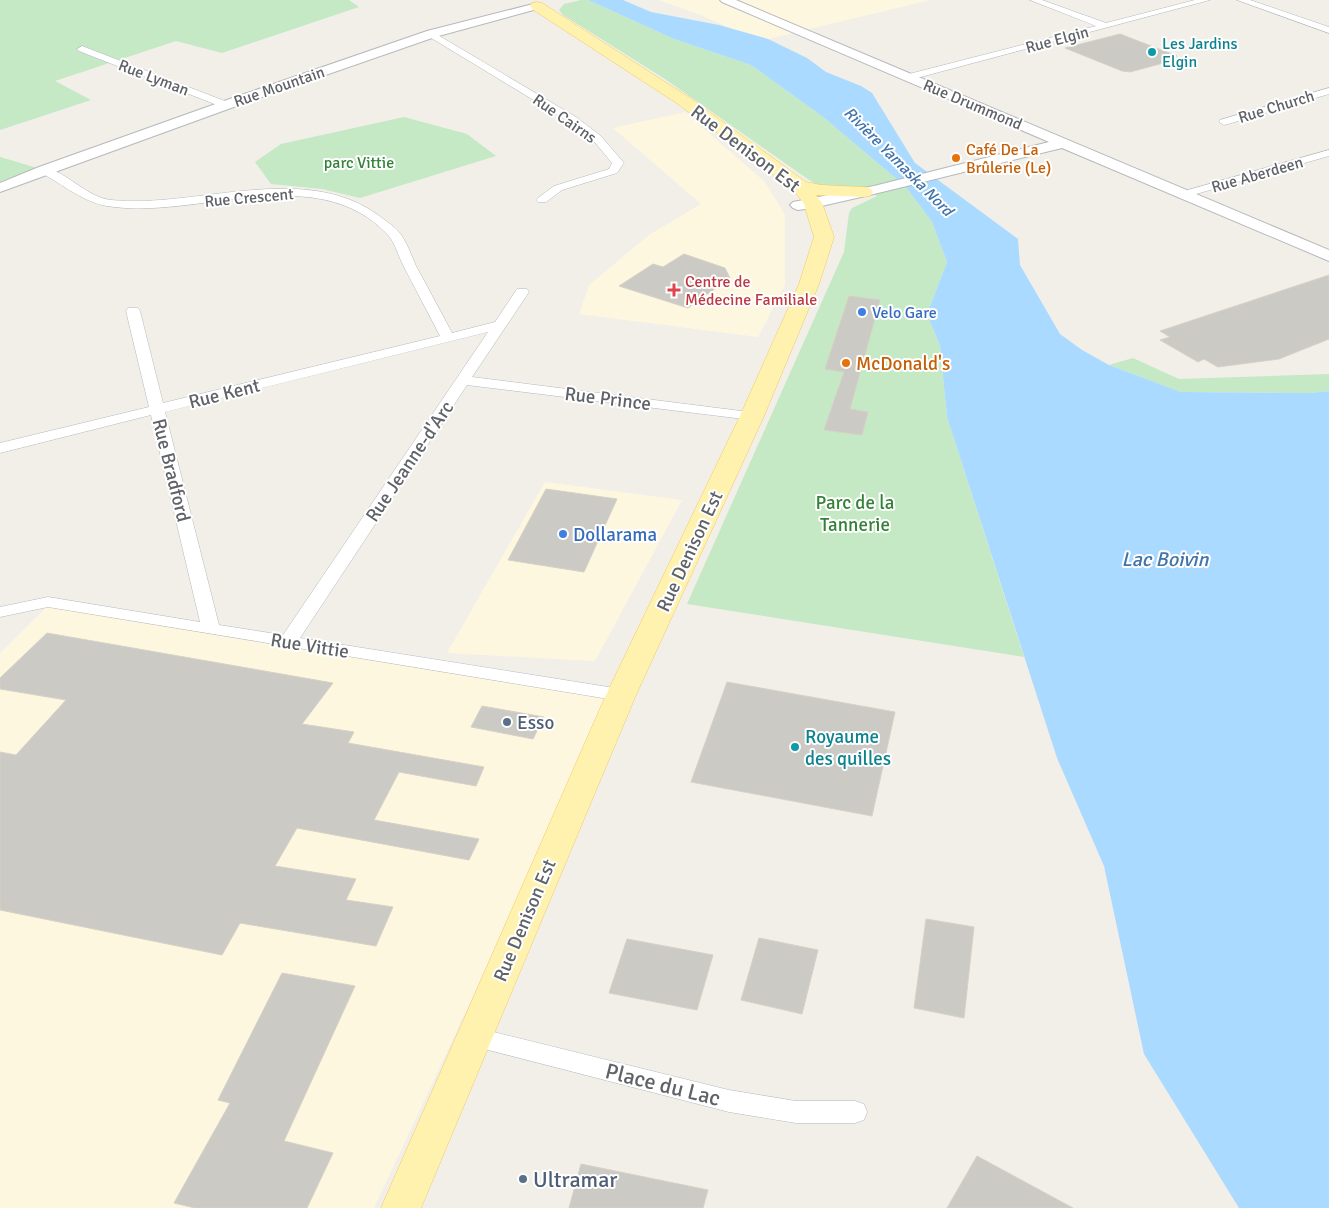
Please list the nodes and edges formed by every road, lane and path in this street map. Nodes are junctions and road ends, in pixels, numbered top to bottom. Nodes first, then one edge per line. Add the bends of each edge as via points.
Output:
1 (726, 0) edge
2 (1034, 0) edge
3 (1206, 0) edge
4 (1241, 0) edge
5 (556, 2) dead end
6 (531, 3) edge
7 (1106, 26) junction
8 (1329, 30) edge
9 (431, 34) junction
10 (82, 49) dead end
11 (909, 77) junction
12 (1329, 91) edge
13 (226, 105) junction
14 (1224, 122) dead end
15 (1064, 143) junction
16 (1329, 154) edge
17 (44, 170) junction
18 (0, 188) edge
19 (869, 191) junction
20 (1185, 194) junction
21 (804, 198) junction
22 (542, 200) dead end
23 (811, 236) junction
24 (1329, 256) edge
25 (522, 292) dead end
26 (133, 311) dead end
27 (500, 325) junction
28 (448, 338) junction
29 (464, 380) junction
30 (157, 409) junction
31 (752, 416) junction
32 (0, 448) edge
33 (0, 612) edge
34 (211, 629) junction
35 (288, 642) junction
36 (622, 695) junction
37 (473, 1037) junction
38 (855, 1112) dead end
39 (401, 1208) edge

1 - 11 street, Rue Drummond
2 - 7 street
3 - 7 street, Rue Elgin
4 - 8 street
5 - 6 main road, Rue Mountain
6 - 9 street, Rue Mountain
6 - 21 main road, Rue Denison Est via 684,101 760,158 785,185
7 - 11 street, Rue Elgin
9 - 13 street, Rue Mountain
9 - 22 street, Rue Cairns via 572,119 597,138 618,163 613,171 558,188
10 - 13 street, Rue Lyman
11 - 15 street, Rue Drummond
12 - 14 street, Rue Church
13 - 17 street, Rue Mountain
15 - 19 street
15 - 20 street, Rue Drummond
16 - 20 street, Rue Aberdeen
17 - 18 street, Rue Mountain
17 - 28 street, Rue Crescent via 91,198 104,202 177,203 272,192 302,192 330,196 353,204 378,218 393,233
19 - 21 main road via 821,190
19 - 23 main road via 838,206
20 - 24 street, Rue Drummond
21 - 23 main road
23 - 31 main road, Rue Denison Est via 811,276
25 - 27 street
26 - 30 street, Rue Bradford
27 - 28 street
27 - 29 street, Rue Jeanne-d'Arc
28 - 30 street, Rue Kent
29 - 31 street, Rue Prince
29 - 35 street, Rue Jeanne-d'Arc
30 - 32 street, Rue Kent
30 - 34 street, Rue Bradford
31 - 36 main road, Rue Denison Est
33 - 34 street, Rue Vittie via 48,602
34 - 35 street, Rue Vittie
35 - 36 street, Rue Vittie
36 - 37 main road, Rue Denison Est
37 - 38 street, Place du Lac via 729,1101 796,1112
37 - 39 main road, Rue Denison Est

